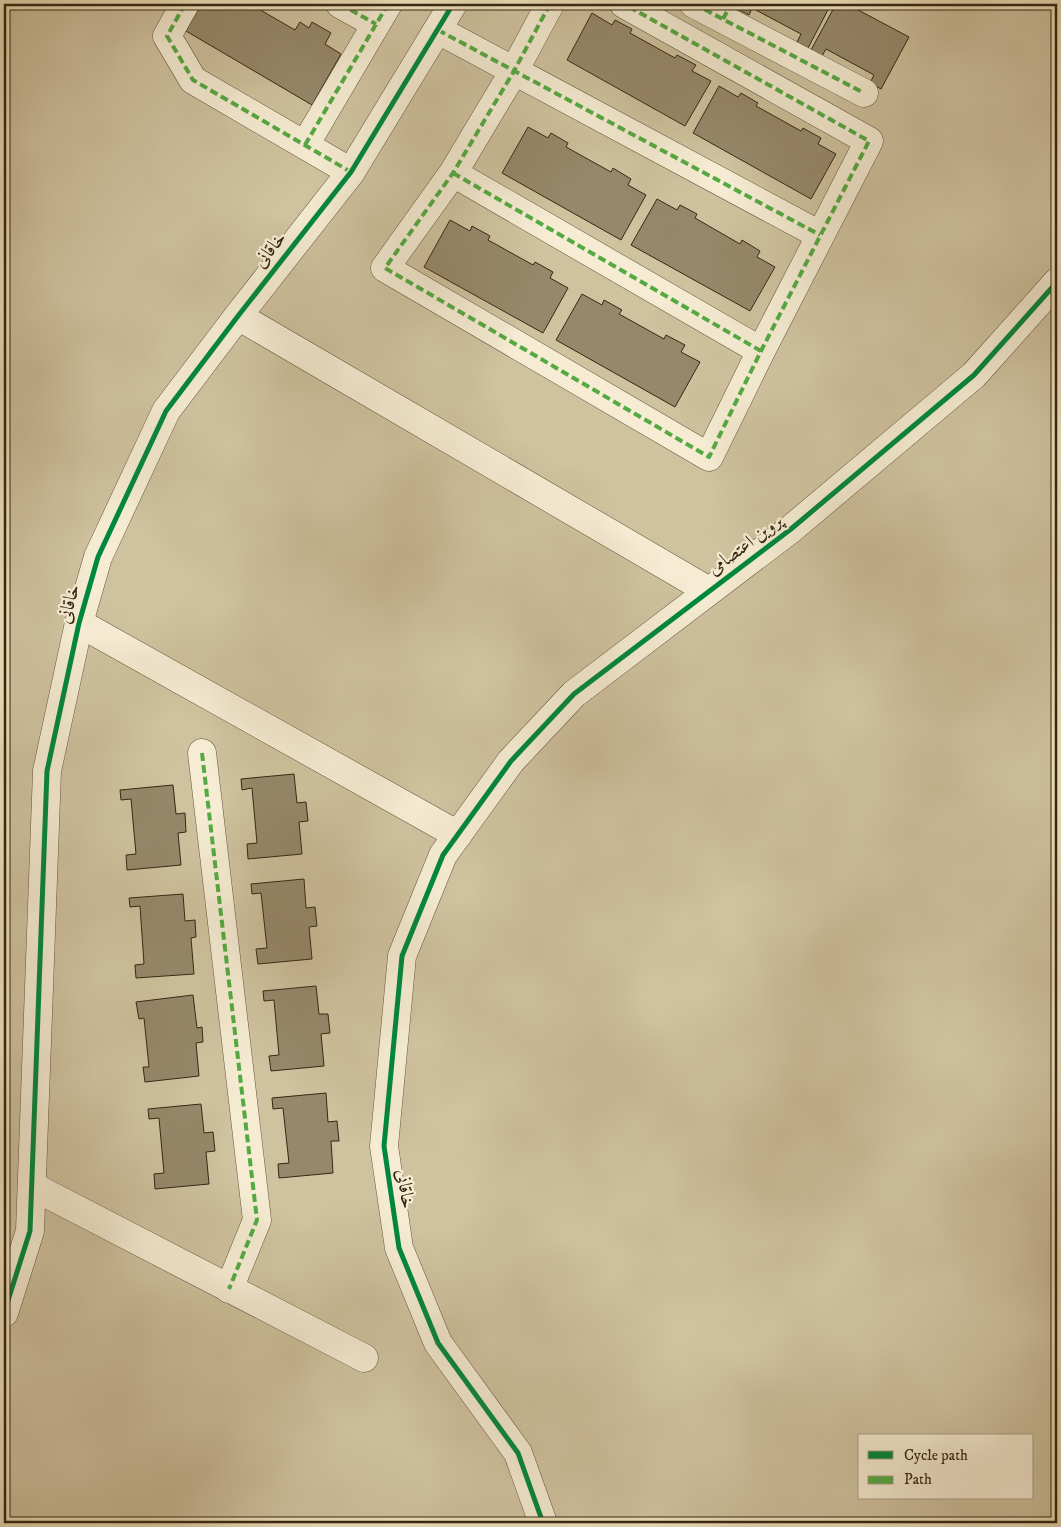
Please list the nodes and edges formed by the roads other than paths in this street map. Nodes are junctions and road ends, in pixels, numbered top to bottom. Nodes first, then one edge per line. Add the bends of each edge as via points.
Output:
1 (185, 4) edge
2 (340, 4) edge
3 (453, 4) edge
4 (550, 4) edge
5 (624, 4) edge
6 (694, 4) edge
7 (727, 11) edge
8 (382, 14) edge
9 (438, 30) junction
10 (514, 70) junction
11 (864, 93) dead end
12 (305, 145) junction
13 (351, 172) junction
14 (453, 173) junction
15 (820, 235) junction
16 (1057, 282) edge
17 (238, 316) junction
18 (761, 351) junction
19 (709, 592) junction
20 (79, 623) junction
21 (202, 753) dead end
22 (458, 835) junction
23 (32, 1186) junction
24 (228, 1289) junction
25 (4, 1313) edge
26 (364, 1358) dead end
27 (543, 1523) edge

1 - 12 street via 167,36 193,80
2 - 8 street
3 - 9 street, خاقانی
4 - 10 street
5 - 15 street via 869,141
6 - 7 street
7 - 11 street
8 - 12 street
9 - 10 street
9 - 13 street, خاقانی
10 - 14 street
10 - 15 street
12 - 13 street
13 - 17 street, خاقانی
14 - 18 street
14 - 18 street via 385,268 709,457
15 - 18 street
16 - 19 street, پروین اعتصامی via 974,375 791,529
17 - 19 street
17 - 20 street, خاقانی via 166,411 98,557
19 - 22 street, پروین اعتصامی via 574,694 511,761
20 - 22 street
20 - 23 street, خاقانی via 47,771
21 - 24 street via 257,1220
22 - 27 street, خاقانی via 443,855 402,956 384,1146 399,1248 438,1343 518,1452
23 - 24 street
23 - 25 street, خاقانی via 30,1230
24 - 26 street

